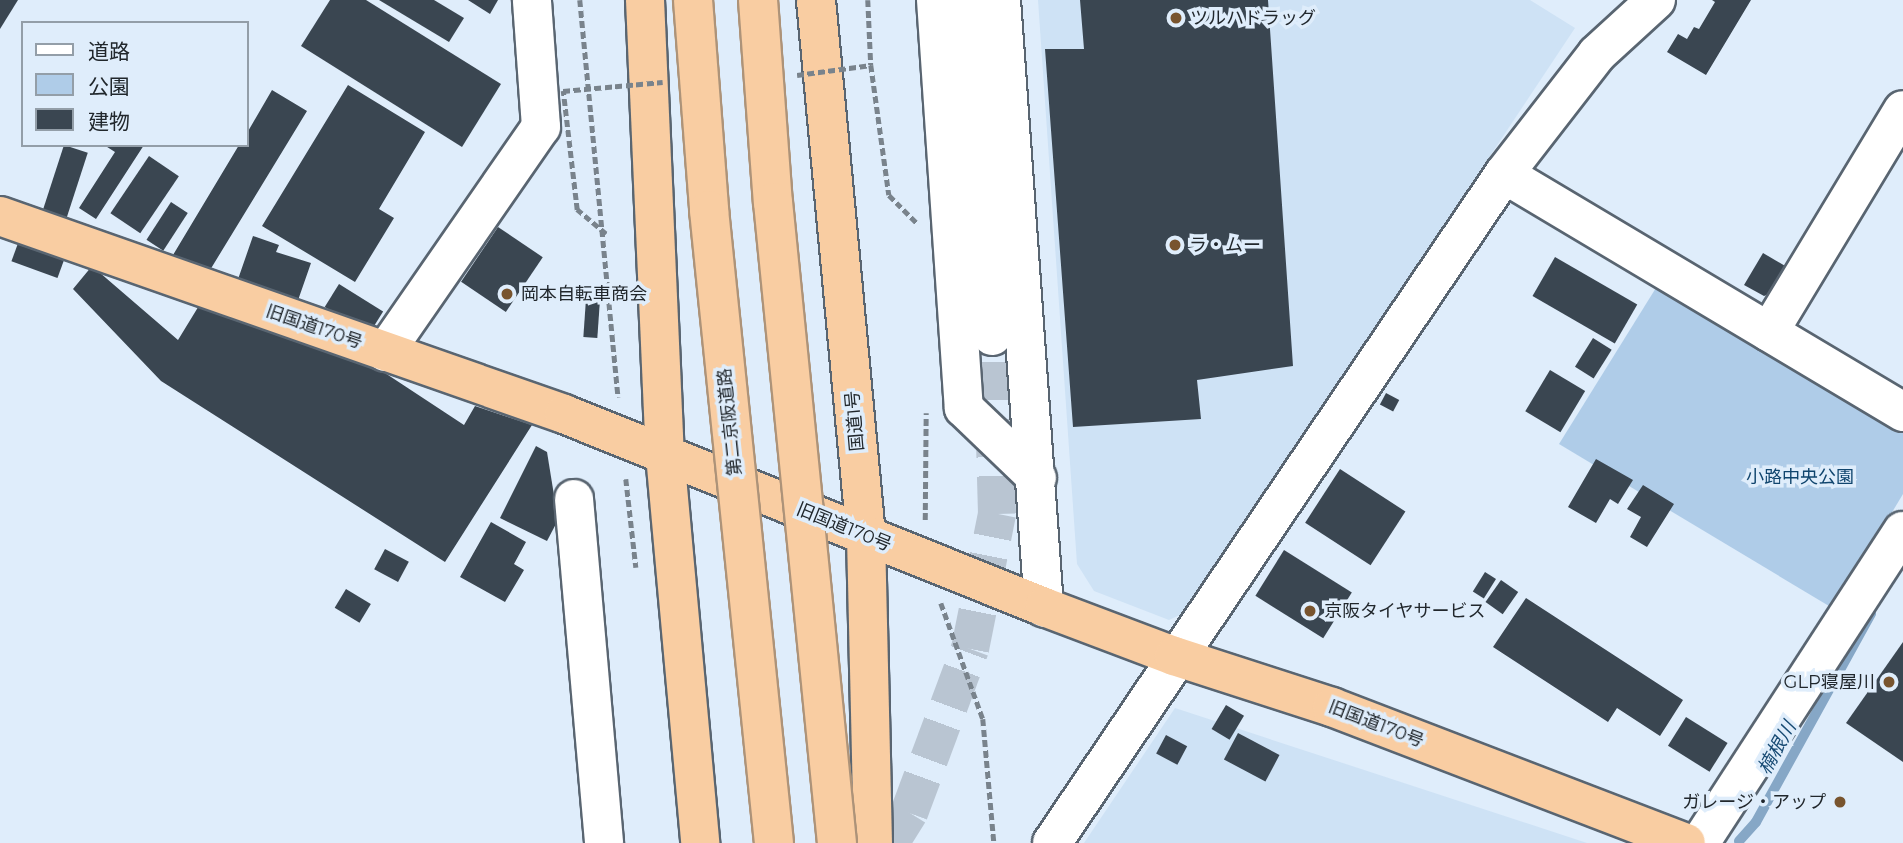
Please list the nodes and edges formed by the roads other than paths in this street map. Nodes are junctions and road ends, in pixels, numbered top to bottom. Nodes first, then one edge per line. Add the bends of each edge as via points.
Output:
1 (532, 0) edge
2 (645, 0) edge
3 (694, 0) edge
4 (758, 0) edge
5 (816, 0) edge
6 (936, 0) edge
7 (967, 0) edge
8 (1001, 0) edge
9 (1649, 3) edge
10 (1903, 110) edge
11 (1504, 174) junction
12 (0, 216) edge
13 (1769, 332) junction
14 (992, 336) tunnel mouth
15 (386, 352) junction
16 (1903, 412) edge
17 (665, 455) junction
18 (1037, 478) junction
19 (574, 499) dead end
20 (1903, 531) edge
21 (866, 536) junction
22 (1044, 607) junction
23 (1174, 656) junction
24 (604, 843) edge
25 (700, 843) edge
26 (774, 843) edge
27 (837, 843) edge
28 (873, 843) edge
29 (1052, 843) edge
30 (1686, 843) edge
31 (1700, 843) edge

1 - 15 street via 541,127
2 - 17 highway
3 - 26 highway, 第二京阪道路, bridge via 709,210
4 - 27 highway, bridge via 774,216
5 - 21 highway, 国道1号
6 - 18 street via 964,408
7 - 14 street
8 - 18 street
9 - 11 street via 1597,54
10 - 13 street
11 - 13 street
11 - 23 street
12 - 15 highway, 旧国道170号
13 - 16 street
15 - 17 highway, 旧国道170号
17 - 21 highway, 旧国道170号
17 - 25 highway
18 - 22 street
19 - 24 street
20 - 31 street
21 - 22 highway, 旧国道170号
21 - 28 highway, 国道1号
22 - 23 highway, 旧国道170号
23 - 29 street
23 - 30 highway, 旧国道170号 via 1332,706

